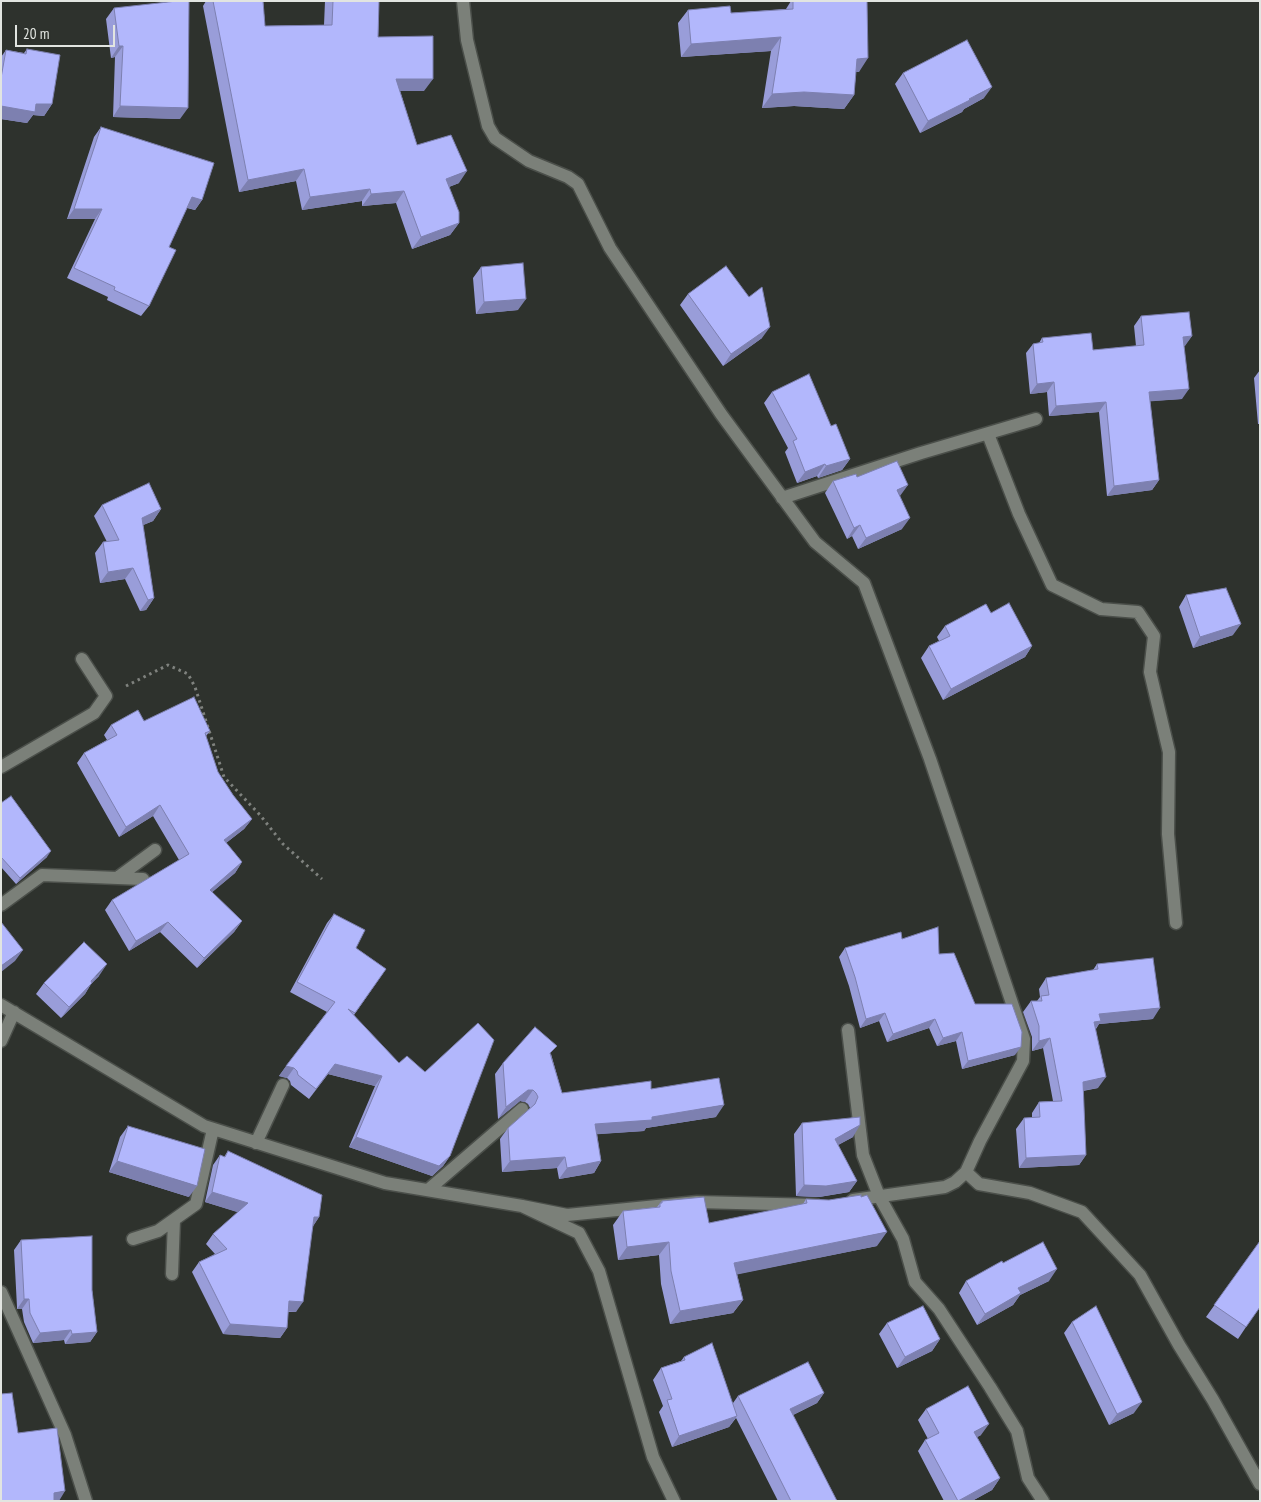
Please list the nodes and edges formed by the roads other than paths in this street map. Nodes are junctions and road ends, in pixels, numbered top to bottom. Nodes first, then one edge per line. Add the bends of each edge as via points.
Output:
1 (463, 1) edge
2 (1036, 419) dead end
3 (988, 434) junction
4 (782, 498) junction
5 (82, 659) dead end
6 (1, 767) edge
7 (156, 850) dead end
8 (117, 878) junction
9 (143, 879) edge
10 (1, 905) edge
11 (1176, 923) dead end
12 (1, 1005) edge
13 (14, 1012) junction
14 (848, 1030) dead end
15 (1, 1040) edge
16 (283, 1085) dead end
17 (522, 1109) edge
18 (213, 1129) junction
19 (256, 1143) junction
20 (966, 1172) junction
21 (428, 1190) junction
22 (879, 1196) junction
23 (844, 1201) edge
24 (827, 1204) edge
25 (522, 1206) junction
26 (174, 1220) junction
27 (133, 1239) dead end
28 (172, 1274) dead end
29 (1, 1292) edge
30 (1260, 1484) edge
31 (86, 1501) edge
32 (674, 1501) edge
33 (1043, 1501) edge

1 - 4 street via 467,40 488,126 495,138 529,160 578,184 610,248 721,414
2 - 3 street
3 - 4 street
3 - 11 street via 1019,514 1052,585 1101,609 1138,612 1154,636 1150,672 1169,752 1168,834
4 - 20 street via 815,542 864,584 930,759 1024,1039 1023,1060
5 - 6 street via 106,696 94,713
7 - 8 street
8 - 9 street
8 - 10 street via 42,875
12 - 13 street
13 - 15 street
13 - 18 street
14 - 22 street via 863,1155
16 - 19 street
17 - 21 street
18 - 19 street
18 - 26 street via 196,1204
19 - 21 street via 385,1183
20 - 22 street via 944,1187
20 - 30 street via 979,1184 1030,1193 1082,1212 1140,1276
21 - 25 street
22 - 23 street
22 - 33 street via 903,1239 915,1282 939,1309 1016,1431 1028,1478
24 - 25 street via 697,1202 567,1215
25 - 32 street via 579,1233 599,1271 653,1457
26 - 27 street via 158,1231
26 - 28 street
29 - 31 street via 65,1435

